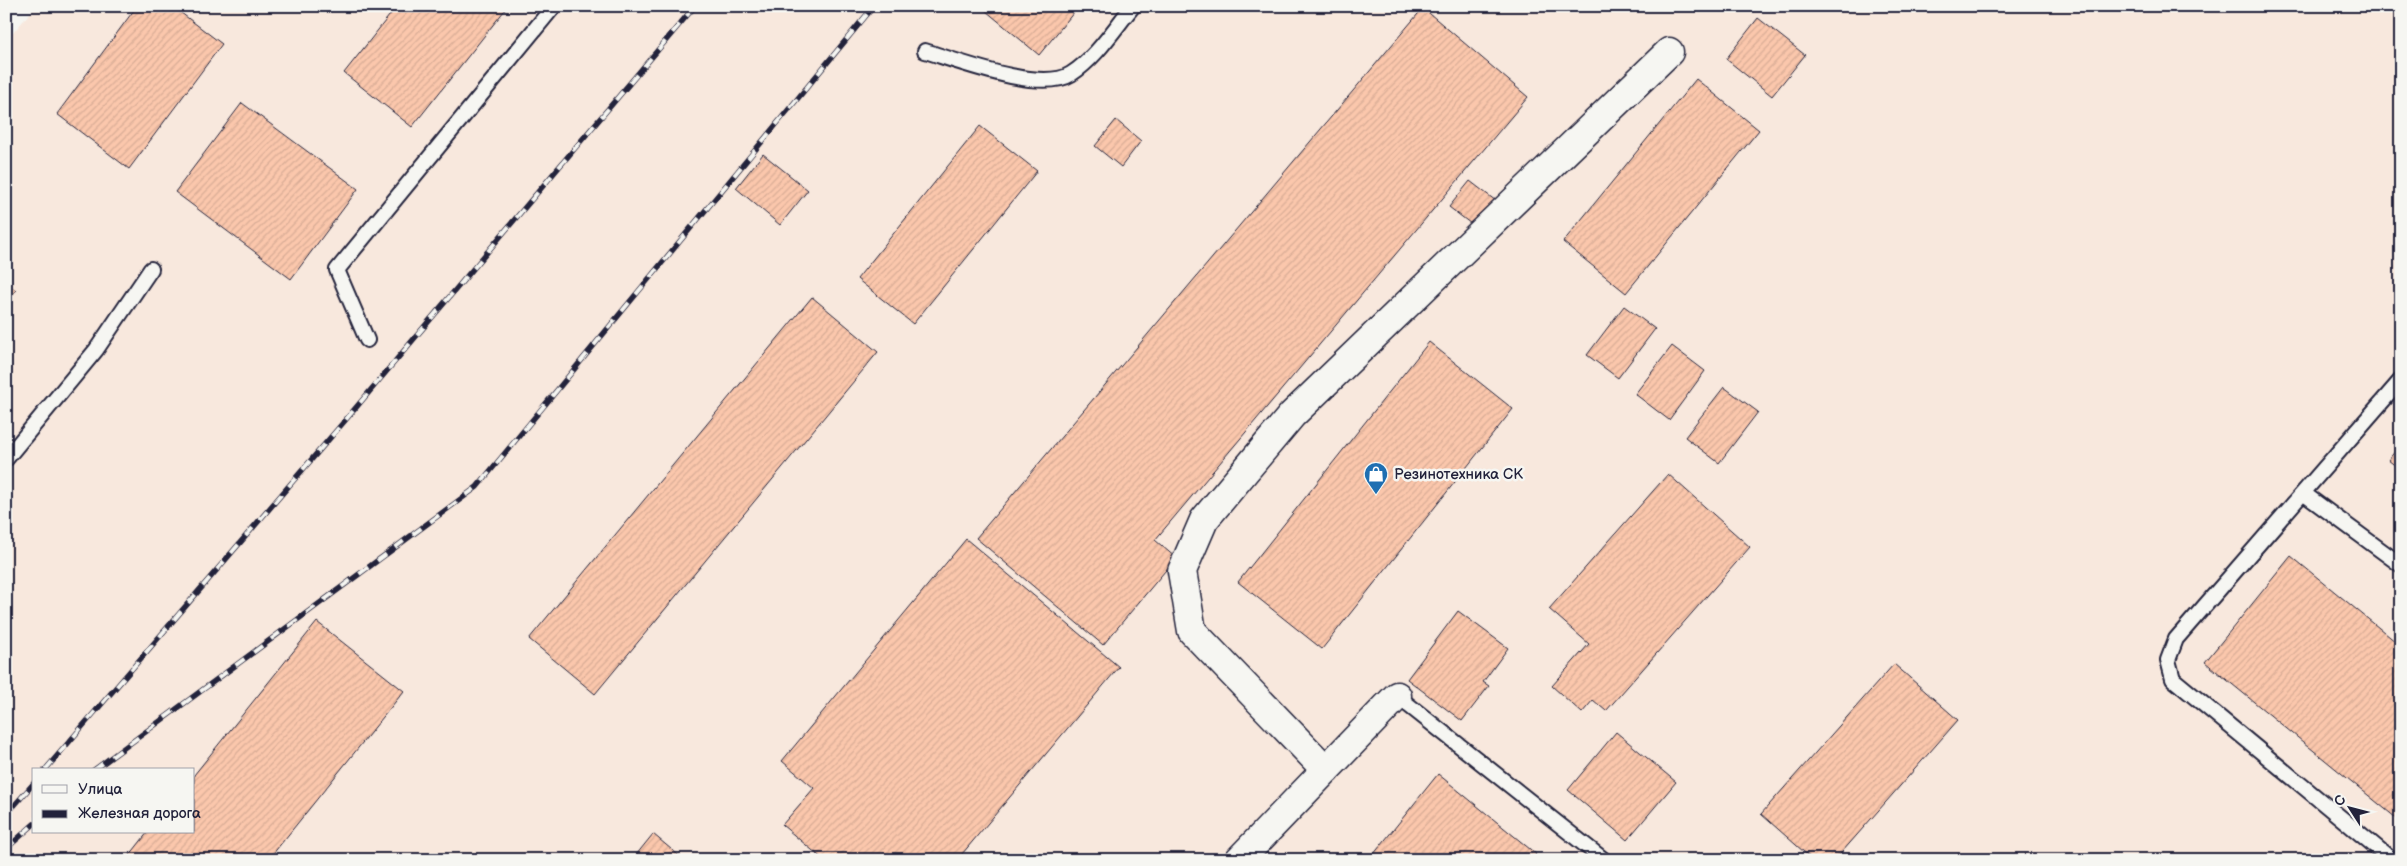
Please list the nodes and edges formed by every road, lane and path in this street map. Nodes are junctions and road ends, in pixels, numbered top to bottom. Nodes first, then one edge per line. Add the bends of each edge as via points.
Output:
1 (554, 6) edge
2 (1133, 6) edge
3 (925, 51) dead end
4 (1669, 52) dead end
5 (151, 269) dead end
6 (367, 340) dead end
7 (2401, 380) edge
8 (6, 459) edge
9 (2303, 493) junction
10 (2401, 566) edge
11 (1397, 696) joint
12 (1326, 770) junction
13 (1239, 860) edge
14 (1604, 860) edge
15 (2392, 860) edge

1 - 6 lane via 337,270
2 - 3 lane via 1085,64 1068,75 1028,79 1009,76
4 - 12 street via 1292,415 1204,520 1182,571 1192,631
5 - 8 lane via 96,350
7 - 9 lane
9 - 10 lane
9 - 15 lane via 2176,639 2168,660 2173,679
11 - 12 street
11 - 14 lane
12 - 13 street

